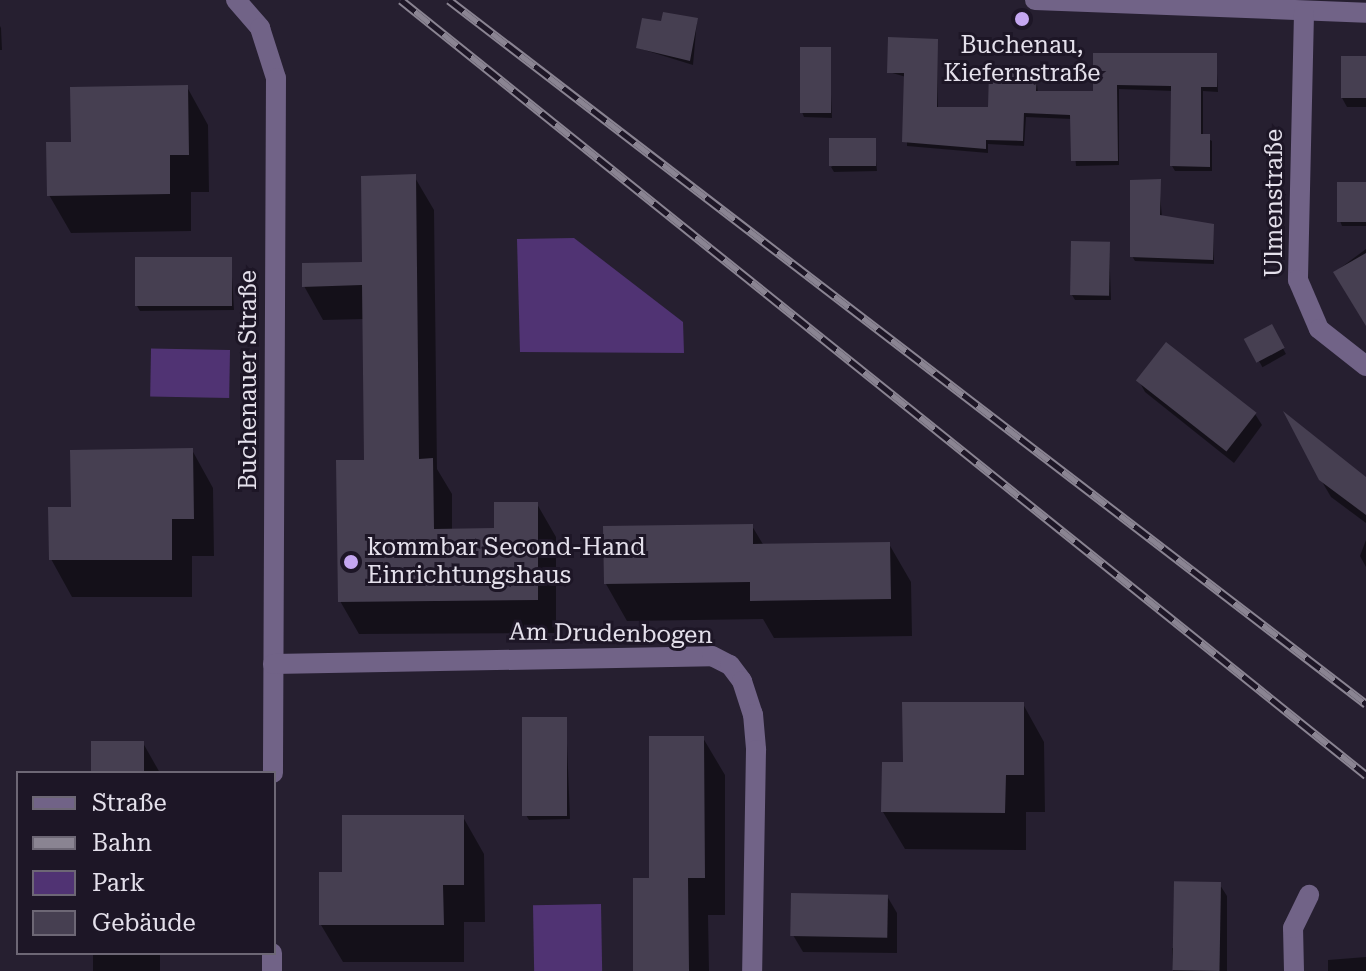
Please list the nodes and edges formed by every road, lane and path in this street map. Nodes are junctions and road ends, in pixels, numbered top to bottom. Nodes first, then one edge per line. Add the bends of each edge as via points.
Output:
1 (236, 0) edge
2 (1035, 0) edge
3 (1125, 3) edge
4 (1304, 13) junction
5 (1366, 13) edge
6 (1366, 366) edge
7 (273, 664) junction
8 (273, 771) edge
9 (1309, 895) dead end
10 (752, 971) edge
11 (1294, 971) edge

1 - 7 street, Buchenauer Straße via 260,28 276,78
2 - 3 street
3 - 4 street
4 - 5 street
4 - 6 street, Ulmenstraße via 1298,280 1319,329
7 - 8 street, Buchenauer Straße
7 - 10 street, Am Drudenbogen via 712,656 730,665 742,681 755,738
9 - 11 street via 1293,928

